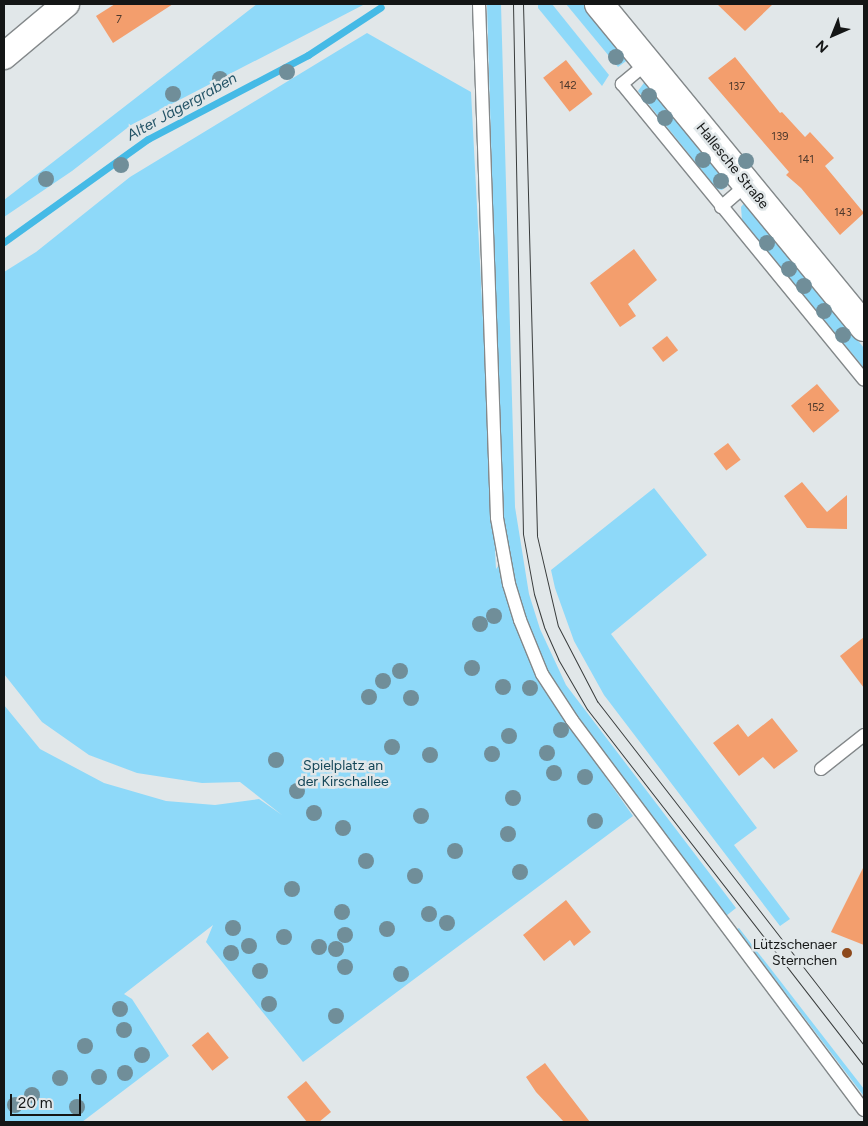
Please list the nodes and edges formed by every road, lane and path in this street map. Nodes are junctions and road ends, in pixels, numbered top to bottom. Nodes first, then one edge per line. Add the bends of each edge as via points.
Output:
1 (66, 4) edge
2 (479, 4) edge
3 (600, 4) edge
4 (4, 56) edge
5 (647, 63) junction
6 (747, 184) junction
7 (721, 207) junction
8 (864, 327) edge
9 (864, 380) edge
10 (864, 735) edge
11 (821, 769) dead end
12 (864, 1110) edge

1 - 4 street
2 - 12 lane via 498,518 509,584 520,620 542,674 572,720
3 - 5 street, Hallesche Straße
5 - 6 street, Hallesche Straße
5 - 7 lane via 622,84
6 - 7 lane
6 - 8 street, Hallesche Straße
7 - 9 lane
10 - 11 lane

